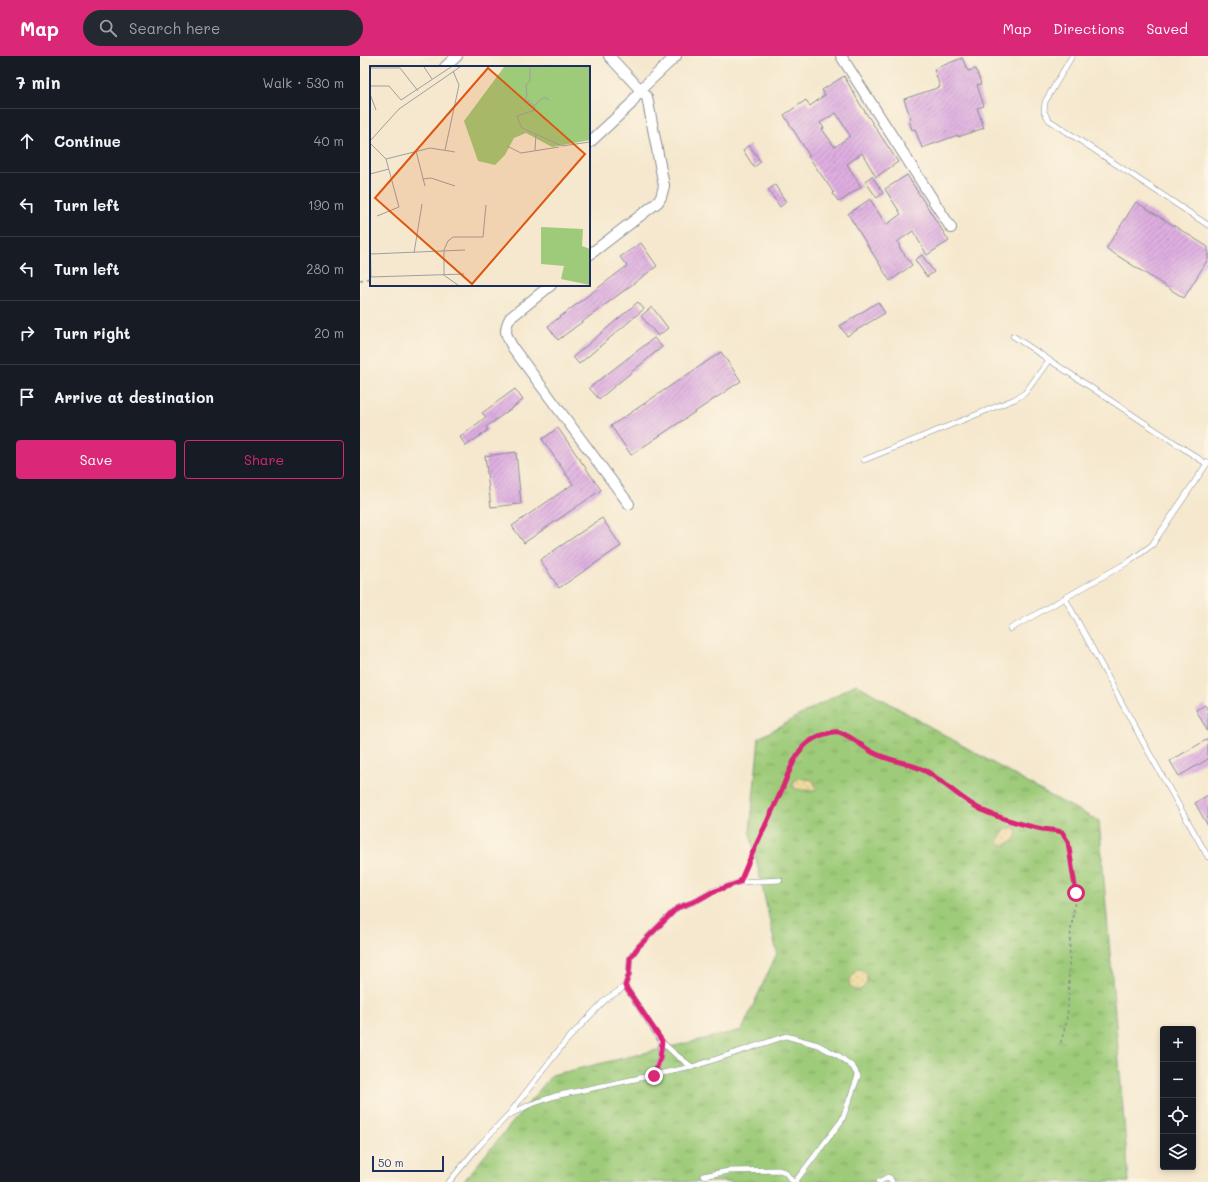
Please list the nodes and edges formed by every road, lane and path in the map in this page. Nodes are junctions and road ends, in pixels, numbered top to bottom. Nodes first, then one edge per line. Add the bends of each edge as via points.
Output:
1 (456, 56) edge
2 (609, 56) edge
3 (676, 56) edge
4 (841, 56) edge
5 (1072, 56) edge
6 (446, 66) edge
7 (640, 90) junction
8 (590, 142) edge
9 (1208, 225) edge
10 (951, 228) dead end
11 (590, 254) edge
12 (370, 278) edge
13 (360, 280) edge
14 (550, 286) edge
15 (1012, 336) dead end
16 (1049, 360) junction
17 (864, 460) dead end
18 (1207, 463) edge
19 (629, 504) dead end
20 (1065, 598) junction
21 (1010, 628) dead end
22 (1208, 857) edge
23 (780, 880) dead end
24 (740, 882) junction
25 (625, 986) junction
26 (662, 1041) junction
27 (1060, 1045) dead end
28 (692, 1066) junction
29 (654, 1076) junction
30 (507, 1116) junction
31 (703, 1176) dead end
32 (449, 1182) edge
33 (794, 1182) edge
34 (880, 1182) edge
35 (892, 1182) edge

1 - 6 street
2 - 7 street
3 - 7 street
4 - 10 street
5 - 9 lane via 1045,102 1044,112 1049,120
7 - 8 street via 631,104
7 - 11 street via 647,98 652,120 663,192 658,202
12 - 13 path
14 - 19 street via 510,318 506,333 513,348
15 - 16 lane
16 - 17 lane via 1025,393 1015,399
16 - 18 lane
18 - 20 lane via 1152,545 1130,561
20 - 21 lane
20 - 22 lane
23 - 24 lane
24 - 25 lane via 677,908 630,958
24 - 27 path via 802,747 816,737 837,731 880,756 927,772 986,812 1034,827 1062,832 1068,842 1076,893 1070,938 1068,1010
25 - 26 lane
25 - 30 lane via 606,999 565,1042
26 - 28 lane
26 - 29 lane
28 - 29 lane
28 - 33 lane via 786,1036 818,1045 853,1067 858,1076 842,1120
29 - 30 lane via 554,1096
30 - 32 lane
31 - 33 lane via 729,1171 779,1170 785,1172
34 - 35 lane via 888,1177

